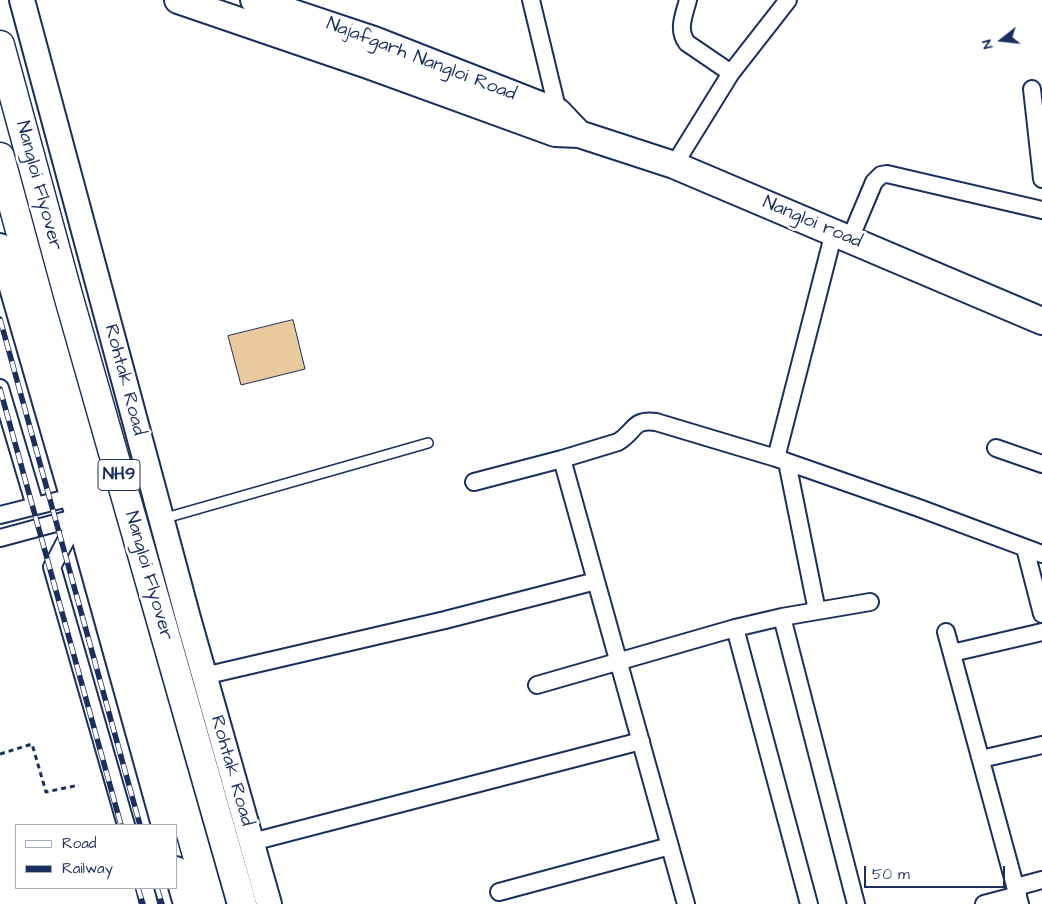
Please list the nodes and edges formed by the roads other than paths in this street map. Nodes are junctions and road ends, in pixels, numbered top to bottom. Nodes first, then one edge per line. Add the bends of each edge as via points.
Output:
1 (22, 0) edge
2 (178, 0) edge
3 (254, 0) edge
4 (531, 0) edge
5 (688, 0) edge
6 (788, 0) edge
7 (0, 45) edge
8 (731, 73) junction
9 (1032, 89) dead end
10 (564, 127) junction
11 (0, 157) edge
12 (674, 165) junction
13 (1042, 178) edge
14 (1042, 210) edge
15 (842, 236) junction
16 (0, 246) edge
17 (1042, 321) edge
18 (0, 388) edge
19 (428, 443) dead end
20 (996, 448) dead end
21 (562, 459) junction
22 (782, 460) junction
23 (1042, 464) edge
24 (474, 482) dead end
25 (35, 506) junction
26 (75, 507) junction
27 (0, 515) edge
28 (162, 519) junction
29 (0, 538) edge
30 (1025, 548) junction
31 (1042, 554) edge
32 (596, 581) junction
33 (870, 602) dead end
34 (817, 611) junction
35 (1042, 614) edge
36 (782, 617) junction
37 (735, 628) junction
38 (946, 632) dead end
39 (1042, 632) edge
40 (952, 653) junction
41 (618, 661) junction
42 (204, 676) junction
43 (538, 685) dead end
44 (641, 741) junction
45 (1042, 745) edge
46 (981, 760) junction
47 (126, 824) edge
48 (164, 824) edge
49 (252, 842) junction
50 (670, 846) junction
51 (178, 876) edge
52 (1042, 880) edge
53 (145, 889) edge
54 (499, 892) dead end
55 (1018, 895) edge
56 (149, 904) edge
57 (186, 904) edge
58 (211, 904) edge
59 (242, 904) edge
60 (269, 904) edge
61 (686, 904) edge
62 (809, 904) edge
63 (856, 904) edge
64 (984, 904) edge

1 - 28 street, Rohtak Road
2 - 10 main road
3 - 10 main road, Najafgarh Nangloi Road via 374,40
4 - 10 street
5 - 8 street via 681,32 683,38
6 - 8 street
7 - 59 highway, Nangloi Flyover / NH9
8 - 12 street
9 - 13 street
10 - 12 main road, Nangloi road
11 - 58 highway, Nangloi Flyover / NH9
12 - 15 main road, Nangloi road
14 - 15 street via 887,174 874,182
15 - 17 main road, Nangloi road
15 - 22 street
16 - 26 street
18 - 25 street
19 - 28 lane
20 - 23 street
21 - 22 street via 618,442 646,421
21 - 24 street
21 - 32 street
22 - 30 street
22 - 34 street
25 - 26 street
25 - 27 street
26 - 29 street
26 - 47 street via 52,566
26 - 48 street
28 - 42 street, Rohtak Road
30 - 31 street
30 - 35 street
32 - 41 street
32 - 42 street
33 - 34 street
34 - 36 street
36 - 37 street
36 - 63 street
37 - 41 street
37 - 62 street
38 - 40 street
39 - 40 street
40 - 46 street
41 - 43 street
41 - 44 street
42 - 49 street, Rohtak Road
44 - 49 street
44 - 50 street
45 - 46 street
46 - 55 street
49 - 60 street, Rohtak Road
50 - 54 street
50 - 61 street
51 - 57 street
52 - 55 street
53 - 56 street
55 - 64 street

